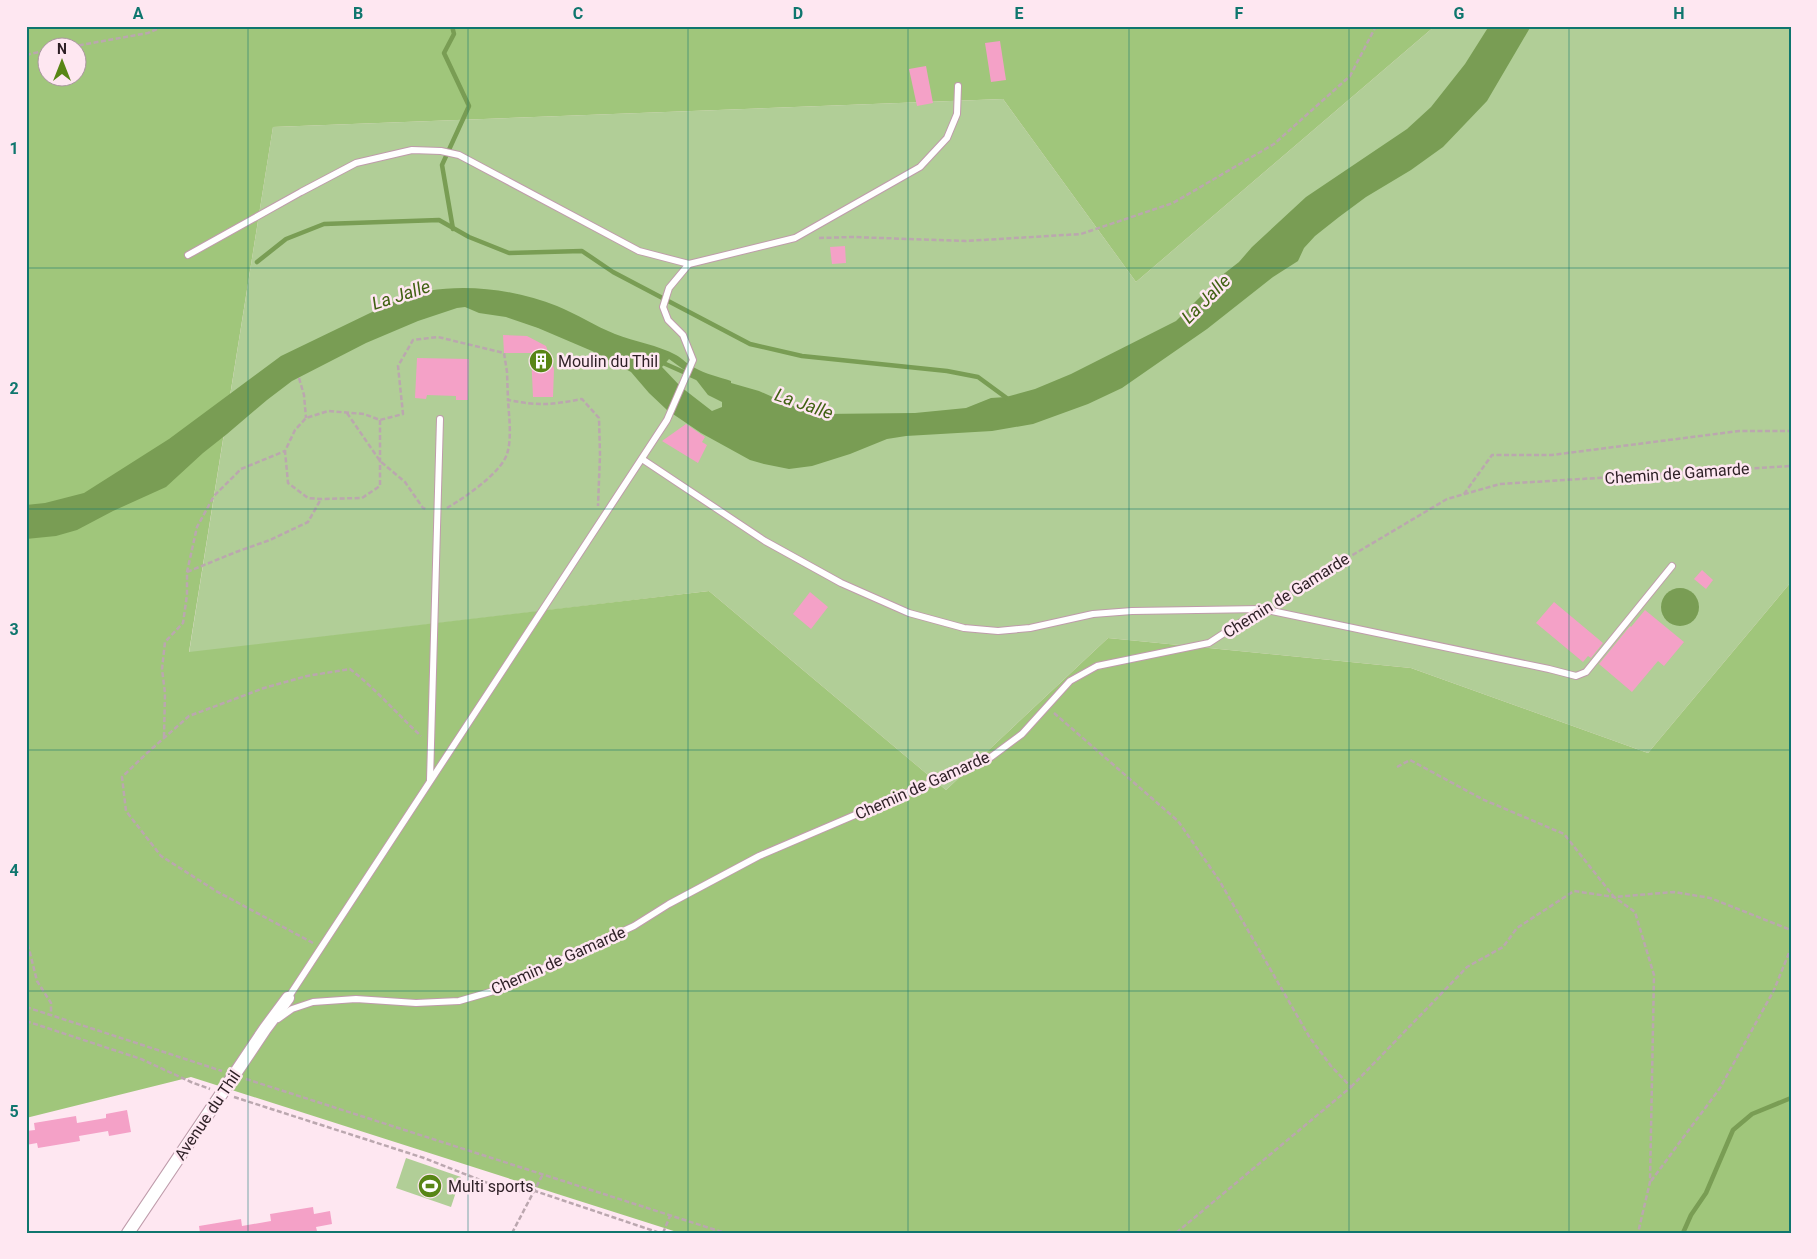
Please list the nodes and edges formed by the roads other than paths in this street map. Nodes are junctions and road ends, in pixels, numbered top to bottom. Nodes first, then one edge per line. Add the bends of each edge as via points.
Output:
1 (958, 86) dead end
2 (188, 255) dead end
3 (689, 264) junction
4 (440, 419) dead end
5 (642, 459) junction
6 (1672, 566) dead end
7 (1262, 609) junction
8 (430, 782) junction
9 (288, 998) joint
10 (265, 1029) junction
11 (128, 1233) edge

1 - 3 lane via 957,114 947,138 920,167 795,238
2 - 3 lane via 356,163 412,150 441,151 459,156 639,251
3 - 5 lane via 669,288 663,307 668,320 683,335 693,360 667,420
4 - 8 lane
5 - 7 lane via 765,540 841,583 909,613 964,628 998,631 1030,628 1093,614 1132,611
5 - 8 lane
6 - 7 lane via 1586,672 1576,676
7 - 10 lane, Chemin de Gamarde via 1209,643 1097,666 1070,681 1022,734 991,757 759,856 634,926 496,990 459,1002 356,999 313,1002 292,1008
8 - 9 lane
9 - 10 street, Avenue du Thil
10 - 11 street, Avenue du Thil

